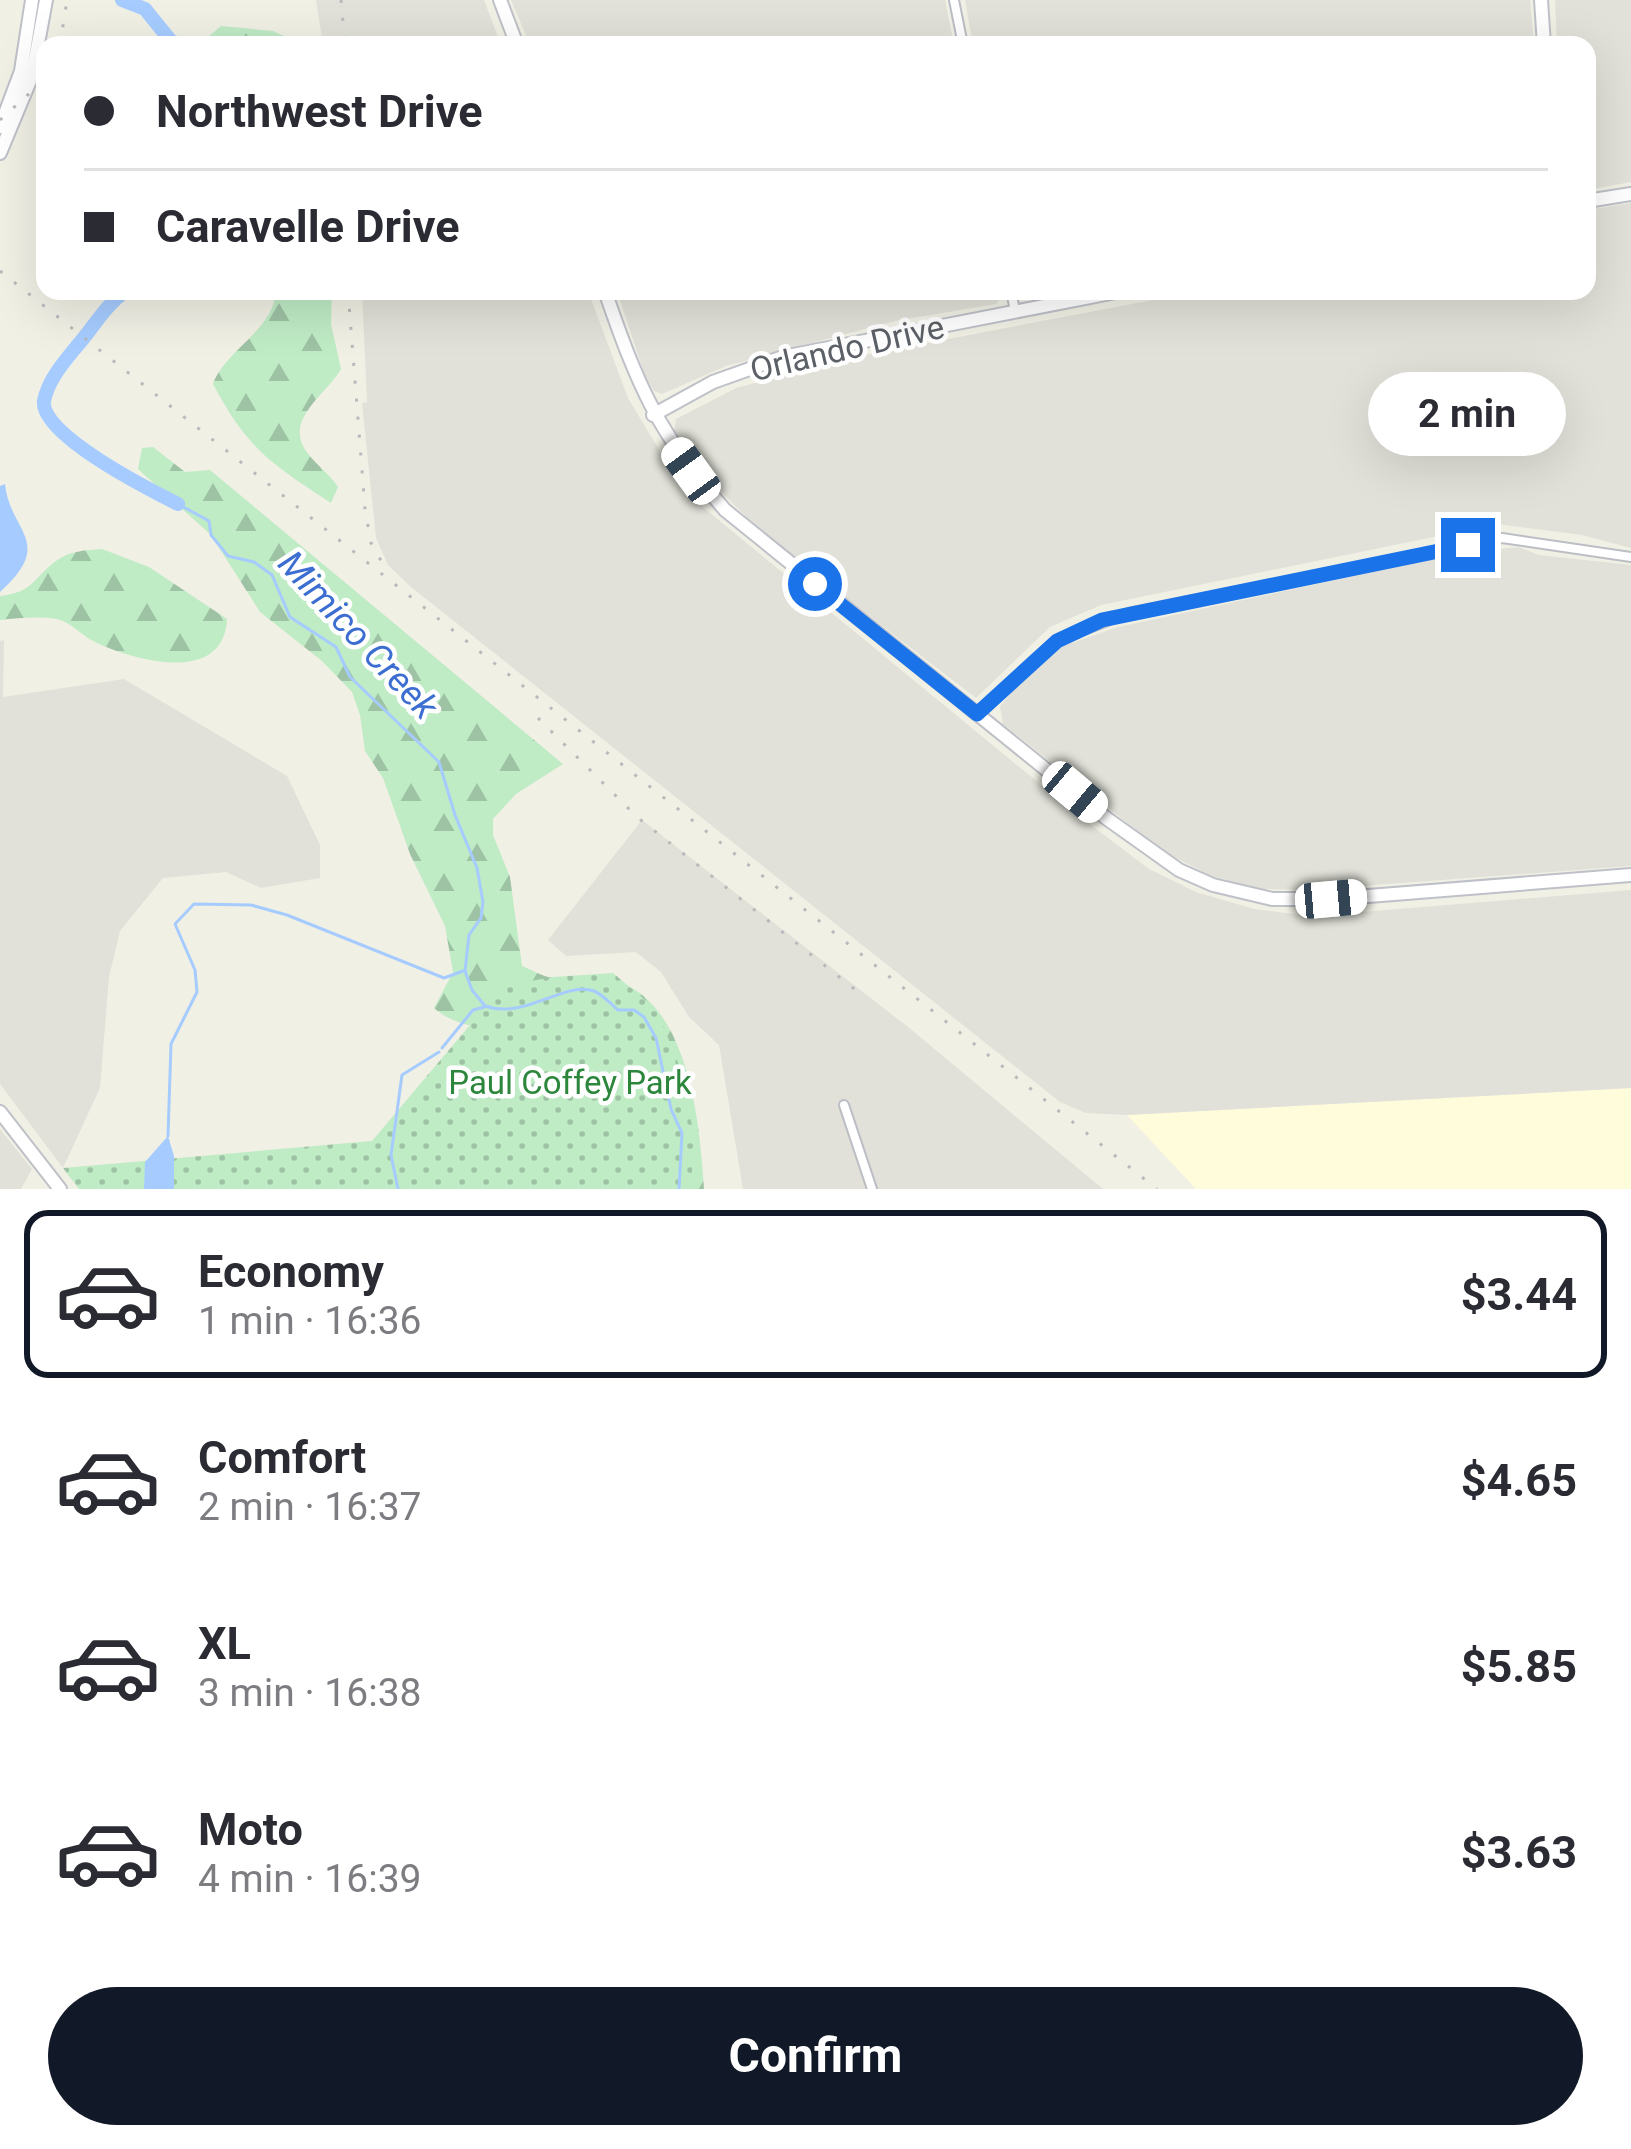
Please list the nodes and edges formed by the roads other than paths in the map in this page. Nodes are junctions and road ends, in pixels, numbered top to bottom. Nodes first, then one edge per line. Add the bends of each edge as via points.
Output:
1 (32, 0) edge
2 (46, 0) edge
3 (500, 0) edge
4 (954, 0) edge
5 (1541, 0) edge
6 (39, 36) edge
7 (514, 36) edge
8 (961, 36) edge
9 (1543, 36) edge
10 (36, 54) edge
11 (0, 127) edge
12 (0, 153) edge
13 (1631, 194) edge
14 (1596, 200) edge
15 (608, 300) edge
16 (1012, 300) edge
17 (1071, 300) edge
18 (1015, 310) junction
19 (653, 416) junction
20 (1631, 557) edge
21 (977, 714) junction
22 (1631, 875) edge
23 (844, 1105) dead end
24 (0, 1112) edge
25 (52, 1186) edge
26 (872, 1189) edge

1 - 11 street via 21,71
2 - 6 street
3 - 7 street
4 - 8 street
5 - 9 street
10 - 12 street
13 - 14 street
15 - 19 street
16 - 18 street
17 - 18 street, Orlando Drive
18 - 19 street, Orlando Drive via 783,357 712,382
19 - 21 street via 730,515
20 - 21 street via 1502,538 1128,613 1057,641
21 - 22 street via 1149,850 1237,892 1331,899
23 - 26 street
24 - 25 street

